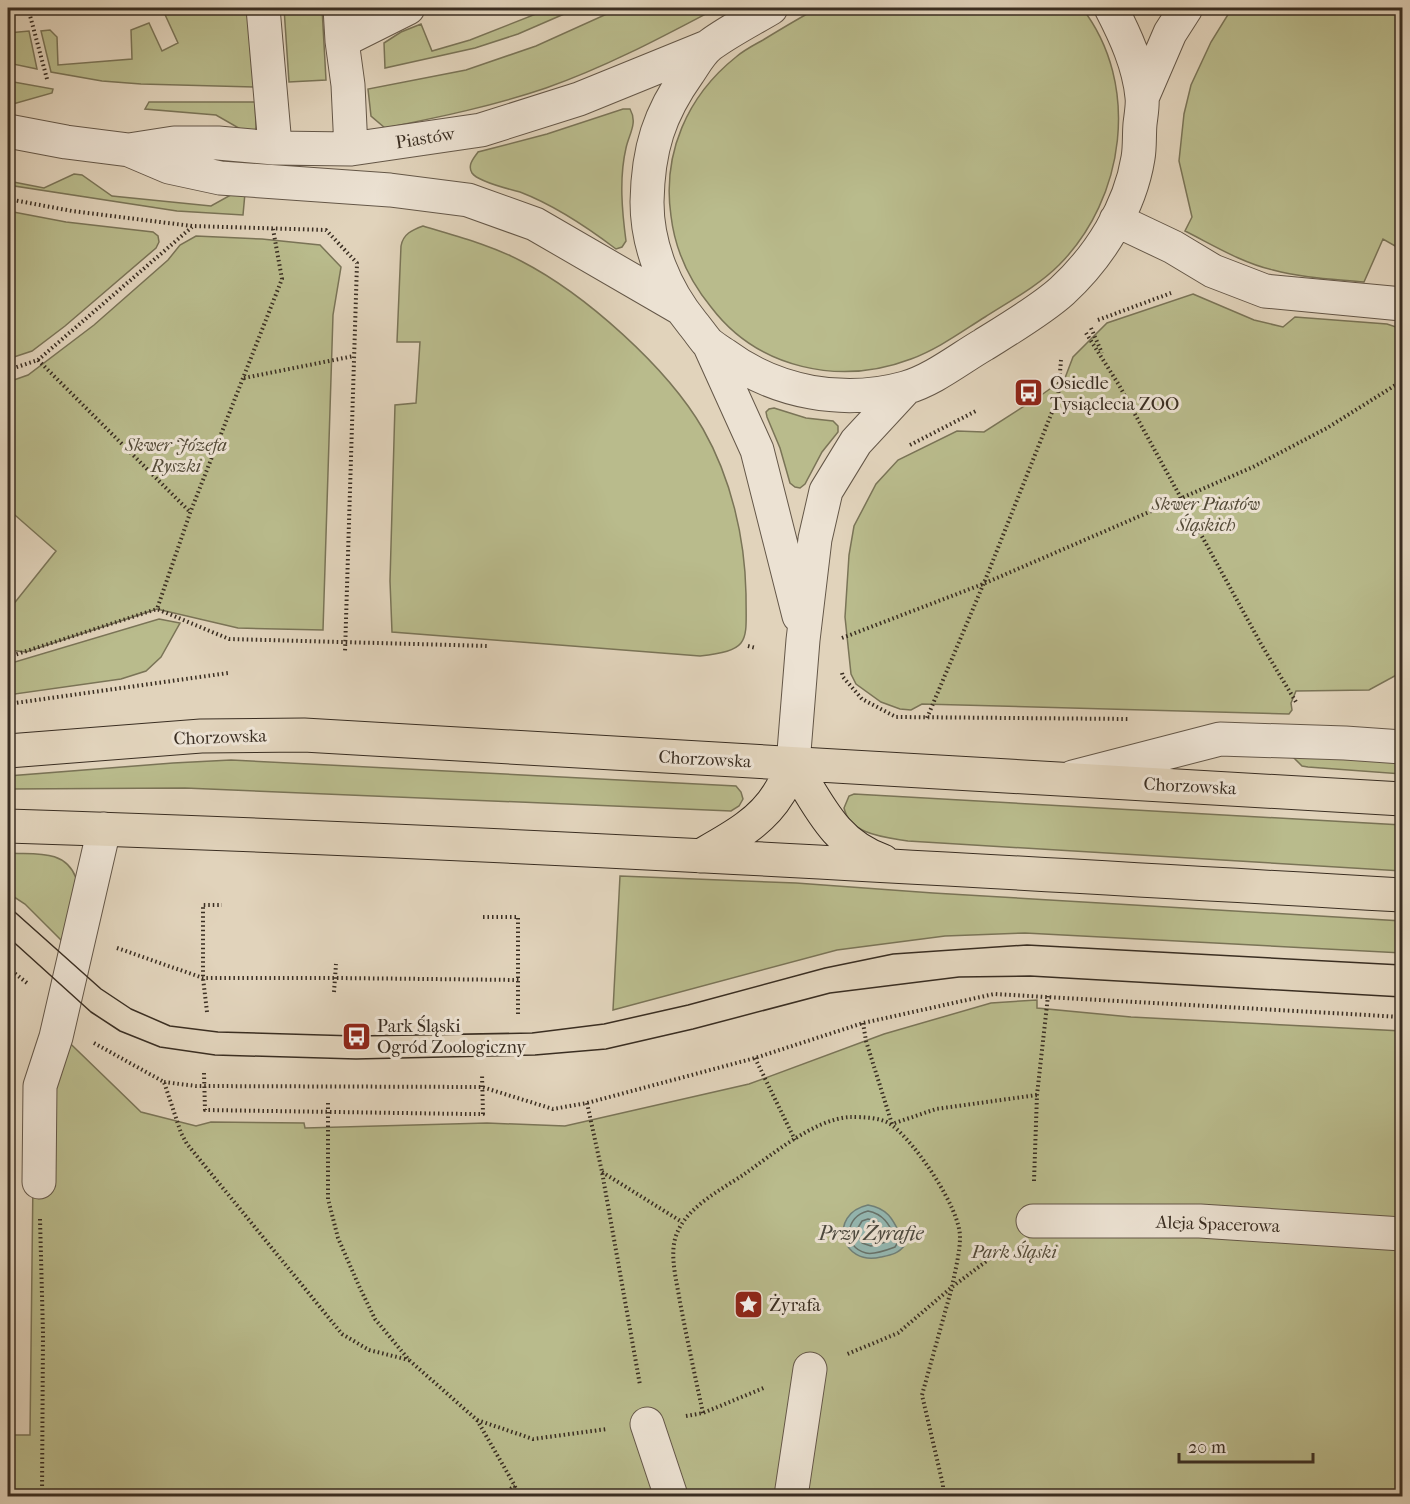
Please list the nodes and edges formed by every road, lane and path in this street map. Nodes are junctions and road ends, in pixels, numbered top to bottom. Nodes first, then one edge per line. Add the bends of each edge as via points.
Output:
1 (27, 8) edge
2 (263, 8) edge
3 (340, 8) edge
4 (408, 8) edge
5 (771, 8) edge
6 (1111, 8) edge
7 (1186, 8) edge
8 (342, 41) junction
9 (707, 47) junction
10 (47, 79) dead end
11 (1142, 98) junction
12 (8, 131) edge
13 (274, 134) dead end
14 (351, 149) junction
15 (129, 150) junction
16 (8, 199) edge
17 (1116, 220) junction
18 (192, 226) junction
19 (273, 229) junction
20 (1172, 292) dead end
21 (1402, 304) edge
22 (681, 309) junction
23 (1098, 320) dead end
24 (1091, 327) dead end
25 (1086, 333) dead end
26 (708, 343) junction
27 (354, 356) junction
28 (38, 360) junction
29 (1060, 360) dead end
30 (1108, 365) junction
31 (8, 370) edge
32 (243, 378) junction
33 (1402, 381) edge
34 (906, 388) junction
35 (976, 411) dead end
36 (901, 450) dead end
37 (1181, 498) junction
38 (190, 513) junction
39 (983, 584) junction
40 (157, 609) junction
41 (839, 630) dead end
42 (804, 631) junction
43 (345, 642) junction
44 (489, 646) dead end
45 (748, 646) dead end
46 (756, 648) dead end
47 (345, 652) dead end
48 (8, 657) edge
49 (842, 668) dead end
50 (228, 673) dead end
51 (8, 704) edge
52 (1298, 706) dead end
53 (927, 718) junction
54 (1131, 719) dead end
55 (1402, 747) edge
56 (8, 751) edge
57 (793, 764) junction
58 (1067, 779) junction
59 (1402, 799) edge
60 (8, 826) edge
61 (104, 829) junction
62 (700, 856) junction
63 (900, 867) junction
64 (1402, 895) edge
65 (222, 905) dead end
66 (483, 917) dead end
67 (115, 947) dead end
68 (336, 964) dead end
69 (203, 978) junction
70 (335, 978) junction
71 (519, 980) junction
72 (334, 992) dead end
73 (1047, 996) junction
74 (207, 1012) dead end
75 (519, 1015) dead end
76 (1402, 1017) edge
77 (863, 1023) junction
78 (92, 1042) dead end
79 (755, 1058) junction
80 (204, 1073) dead end
81 (482, 1074) dead end
82 (164, 1082) junction
83 (205, 1086) junction
84 (482, 1087) junction
85 (1037, 1095) junction
86 (328, 1103) dead end
87 (587, 1103) junction
88 (328, 1113) junction
89 (892, 1124) junction
90 (795, 1140) junction
91 (602, 1172) junction
92 (39, 1182) joint
93 (1033, 1221) junction
94 (682, 1222) junction
95 (1402, 1234) edge
96 (952, 1287) junction
97 (409, 1360) junction
98 (810, 1369) junction
99 (703, 1413) junction
100 (477, 1420) junction
101 (647, 1424) junction
102 (515, 1486) junction
103 (42, 1497) edge
104 (499, 1497) edge
105 (516, 1497) edge
106 (670, 1497) edge
107 (791, 1497) edge
108 (943, 1497) edge

1 - 10 path
2 - 13 street
3 - 8 street
4 - 8 street
5 - 9 street
6 - 11 street via 1125,34
7 - 11 street via 1170,33
8 - 14 street
9 - 14 street, Piastów via 579,99 481,130
9 - 22 street via 672,96 657,130 648,172 647,212 655,255
11 - 17 street via 1138,159
12 - 15 street, Piastów
14 - 15 street, Piastów via 174,143
15 - 22 street, Piastów via 169,167 220,178 390,190 468,200 535,224
16 - 18 path
17 - 21 street via 1213,271 1265,291
17 - 34 street via 1096,253 1059,293 994,338
18 - 19 path
18 - 28 path
19 - 27 path via 326,230 357,263
19 - 32 path via 282,279
20 - 23 path
22 - 26 street
24 - 30 path
25 - 30 path
26 - 34 street via 763,378 801,391 845,396
26 - 42 street via 757,450
27 - 32 path
27 - 43 path
28 - 31 path
28 - 38 path
29 - 39 path via 1058,397
30 - 37 path
32 - 38 path
33 - 37 path via 1328,428
34 - 42 street via 856,441 826,491 816,527
35 - 36 path
37 - 39 path
37 - 52 path
38 - 40 path
39 - 41 path via 840,639
39 - 53 path
40 - 43 path via 229,639
40 - 48 path
42 - 57 street
43 - 44 path
43 - 47 path
45 - 46 path
49 - 53 path via 843,677 862,699 896,717
50 - 51 path
53 - 54 path
55 - 58 street via 1220,739
56 - 57 main road, Chorzowska via 201,736 304,735
57 - 58 main road, Chorzowska
57 - 62 main road via 780,793 765,812 741,833
57 - 63 main road via 844,840 865,855
58 - 59 main road, Chorzowska
60 - 61 main road
61 - 62 main road
61 - 92 street via 56,1036 40,1086
62 - 63 main road
63 - 64 main road
65 - 69 path via 203,905
66 - 71 path via 518,917
67 - 69 path
68 - 70 path
69 - 70 path
69 - 74 path
70 - 71 path
70 - 72 path
71 - 75 path
73 - 76 path
73 - 77 path via 994,993
73 - 85 path
77 - 79 path
77 - 89 path
78 - 82 path
79 - 87 path
79 - 90 path
80 - 83 path
81 - 84 path
82 - 83 path
82 - 97 path via 187,1144 342,1334 369,1350
83 - 84 path
83 - 88 path via 205,1110
84 - 87 path via 553,1109
84 - 88 path via 483,1114
85 - 89 path via 936,1109
85 - 93 path
86 - 88 path
87 - 91 path
88 - 97 path via 328,1199 338,1238 375,1319
89 - 90 path via 849,1117 827,1122
89 - 96 path via 936,1179 951,1207 960,1236
90 - 94 path via 708,1198
91 - 94 path
91 - 101 path
92 - 103 path
93 - 95 street, Aleja Spacerowa via 1200,1221
93 - 96 path
94 - 99 path via 675,1240 674,1261
96 - 98 path via 898,1333
96 - 108 path via 922,1395
97 - 100 path
98 - 99 path
98 - 107 street
99 - 101 path
100 - 101 path via 533,1439
100 - 102 path
101 - 106 street
102 - 104 path
102 - 105 path

